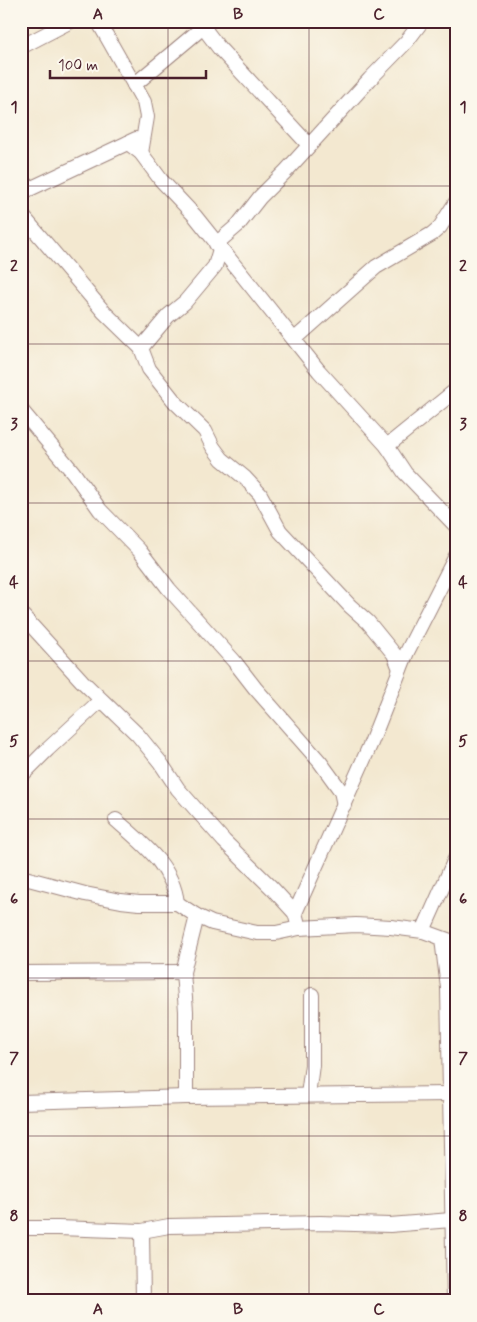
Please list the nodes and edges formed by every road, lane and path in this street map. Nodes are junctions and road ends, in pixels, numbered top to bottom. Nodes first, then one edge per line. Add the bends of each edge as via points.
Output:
1 (71, 21) edge
2 (98, 21) edge
3 (422, 21) edge
4 (206, 24) edge
5 (21, 47) edge
6 (134, 85) junction
7 (143, 135) junction
8 (128, 143) junction
9 (309, 145) junction
10 (141, 153) junction
11 (21, 192) edge
12 (456, 202) edge
13 (21, 214) edge
14 (218, 246) junction
15 (231, 262) junction
16 (215, 266) junction
17 (295, 339) junction
18 (140, 348) junction
19 (456, 390) edge
20 (21, 410) edge
21 (386, 446) junction
22 (456, 526) edge
23 (456, 556) edge
24 (21, 614) edge
25 (400, 653) junction
26 (101, 700) junction
27 (21, 776) edge
28 (344, 805) junction
29 (116, 820) dead end
30 (456, 857) edge
31 (21, 877) edge
32 (177, 903) junction
33 (295, 913) junction
34 (197, 916) junction
35 (300, 928) junction
36 (424, 931) junction
37 (442, 938) junction
38 (456, 942) edge
39 (183, 972) junction
40 (21, 973) edge
41 (452, 984) edge
42 (312, 995) dead end
43 (450, 1094) junction
44 (308, 1095) junction
45 (186, 1097) junction
46 (21, 1102) edge
47 (451, 1220) junction
48 (21, 1228) edge
49 (142, 1231) junction
50 (143, 1301) edge
51 (454, 1301) edge

1 - 5 street
2 - 6 street
3 - 9 street
4 - 6 street
4 - 9 street via 219,48
6 - 7 street via 148,117
7 - 8 street
7 - 10 street
8 - 10 street
8 - 11 street
9 - 14 street
10 - 14 street
12 - 17 street via 432,234 376,267
13 - 18 street via 104,312
14 - 15 street
14 - 16 street
15 - 16 street
15 - 17 street
16 - 18 street
17 - 21 street
18 - 25 street via 149,369 175,402 205,431 222,459 260,494 280,531
19 - 21 street
20 - 28 street via 100,510 320,762 341,791
21 - 22 street via 405,473
23 - 25 street
24 - 26 street
25 - 28 street via 400,669
26 - 27 street
26 - 33 street via 138,735 178,789 224,841
28 - 33 street
29 - 32 street via 152,852 169,876
30 - 36 street
31 - 32 street via 121,902
32 - 34 street
33 - 35 street
34 - 35 street via 212,923 257,933
34 - 39 street
35 - 36 street via 356,925
36 - 37 street
37 - 38 street
37 - 41 street
39 - 40 street
39 - 45 street
41 - 43 street
42 - 44 street via 312,1065
43 - 44 street
43 - 47 street
44 - 45 street
45 - 46 street
47 - 49 street via 390,1225 320,1222 169,1226
47 - 51 street
48 - 49 street
49 - 50 street

